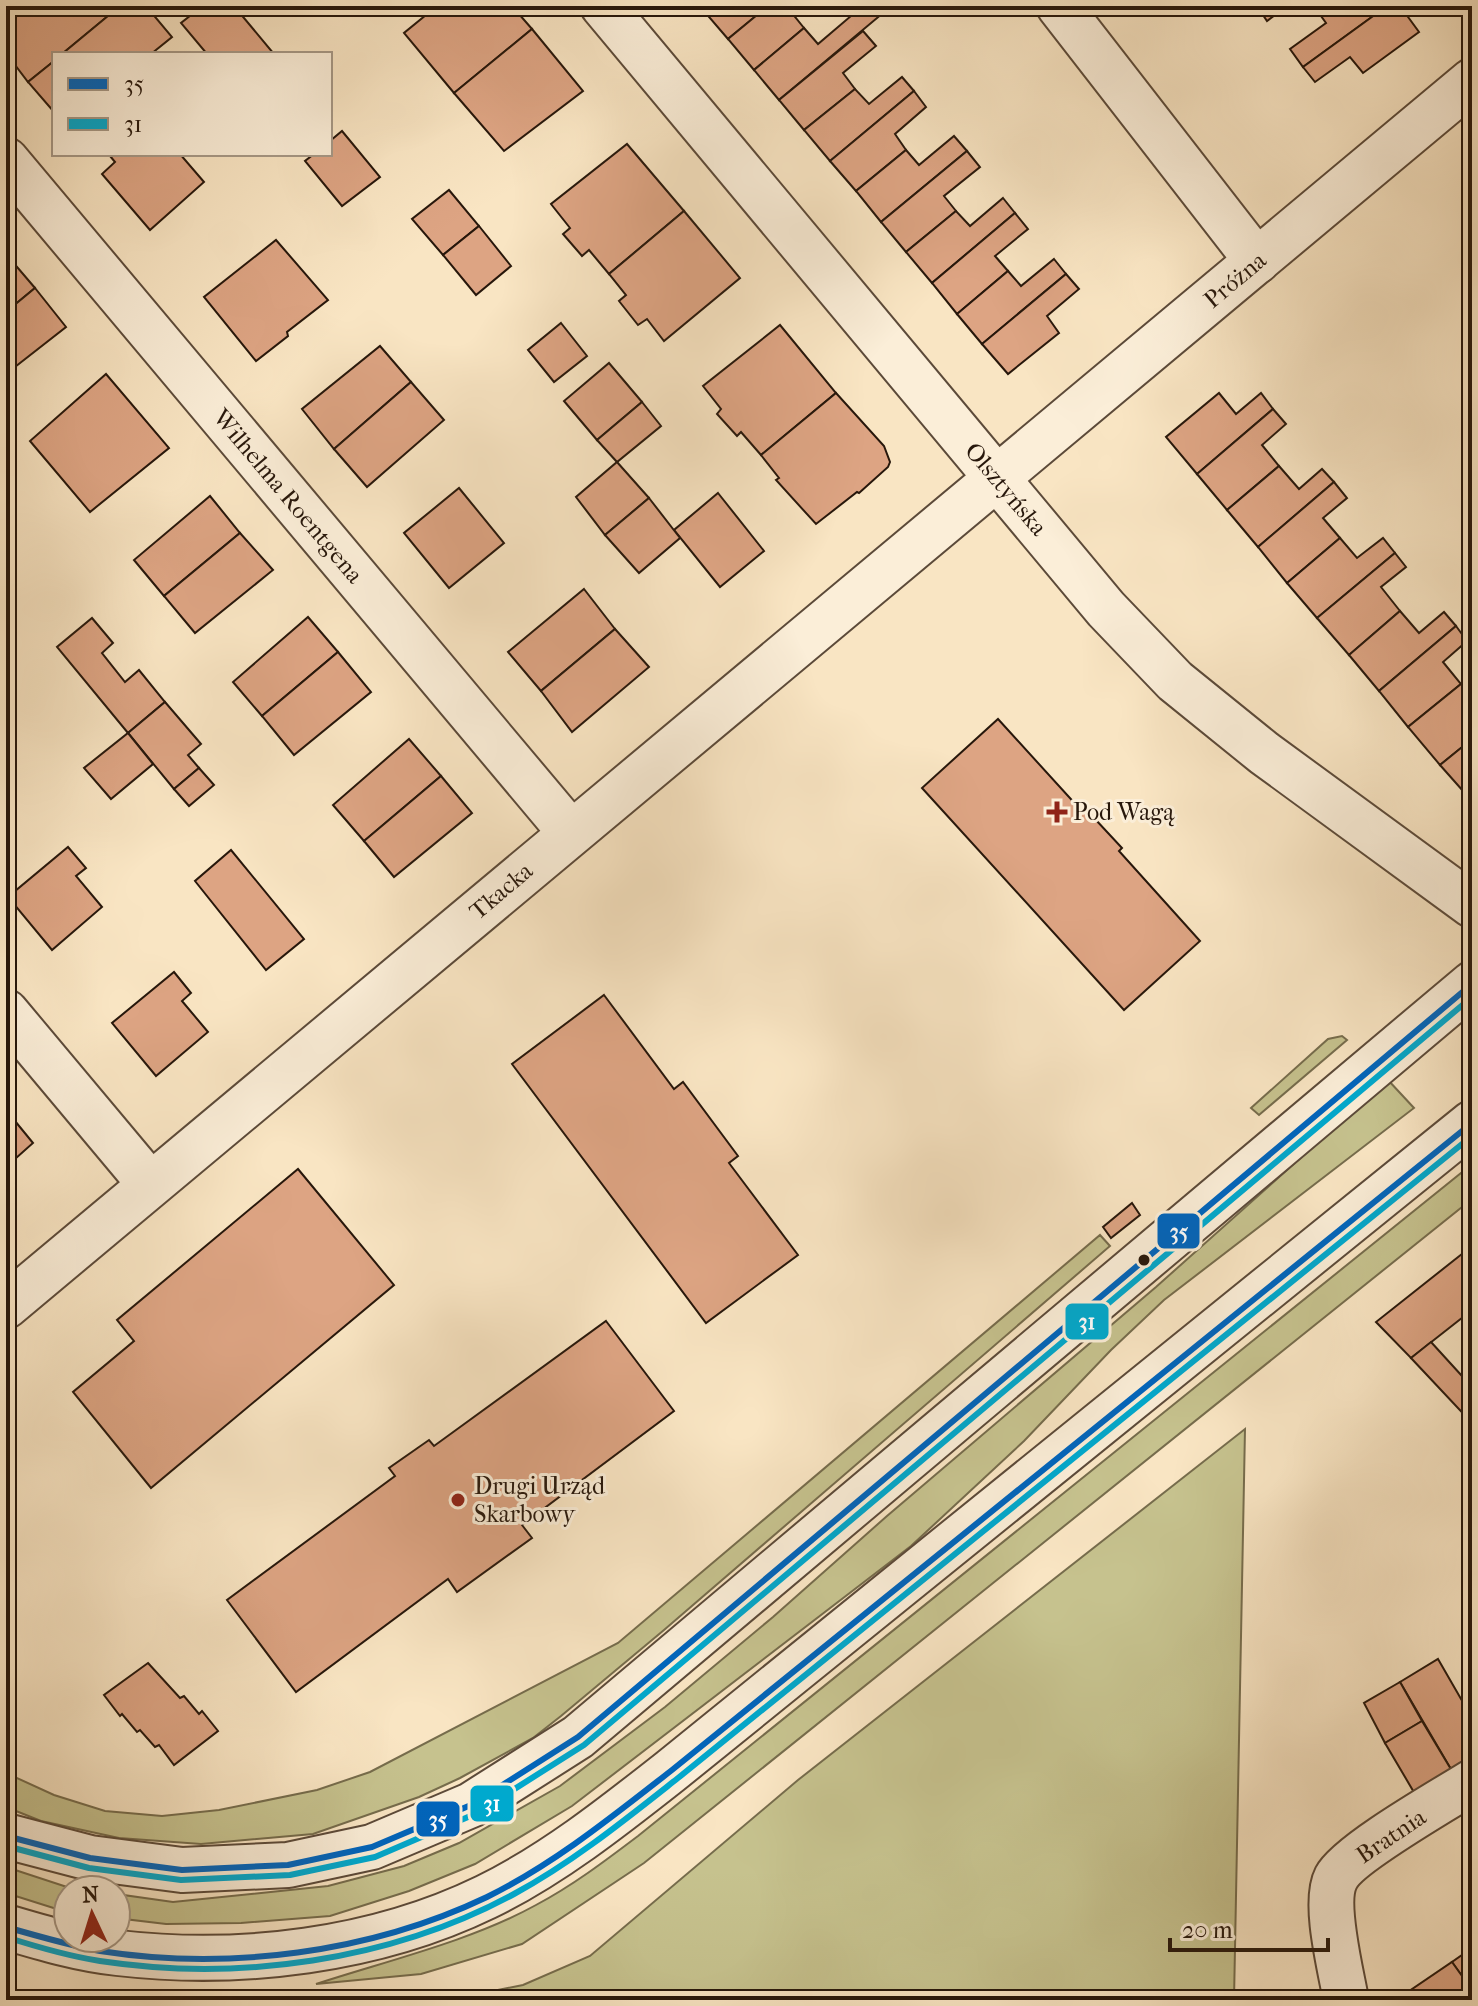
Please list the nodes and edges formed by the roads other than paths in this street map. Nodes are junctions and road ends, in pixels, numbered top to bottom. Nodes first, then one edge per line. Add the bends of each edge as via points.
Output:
1 (603, 6) edge
2 (1059, 6) edge
3 (1472, 81) edge
4 (6, 160) edge
5 (1257, 261) junction
6 (998, 478) junction
7 (571, 833) junction
8 (1472, 905) edge
9 (1472, 984) edge
10 (6, 1012) edge
11 (1472, 1123) edge
12 (150, 1184) junction
13 (6, 1306) edge
14 (1472, 1782) edge
15 (6, 1836) edge
16 (6, 1927) edge
17 (1346, 2000) edge

1 - 6 street, Olsztyńska
2 - 5 street
3 - 5 street, Próżna
4 - 7 street, Wilhelma Roentgena
5 - 6 street, Próżna
6 - 7 street, Tkacka
6 - 8 street, Olsztyńska via 1106,609 1175,681
7 - 12 street, Tkacka
9 - 15 street via 578,1737 471,1805 372,1847 288,1865 182,1870 90,1858
10 - 12 street
11 - 16 street via 672,1770 585,1837 488,1896 410,1927 273,1954 192,1959 116,1953
12 - 13 street, Tkacka
14 - 17 street, Bratnia via 1358,1854 1335,1878 1331,1913

